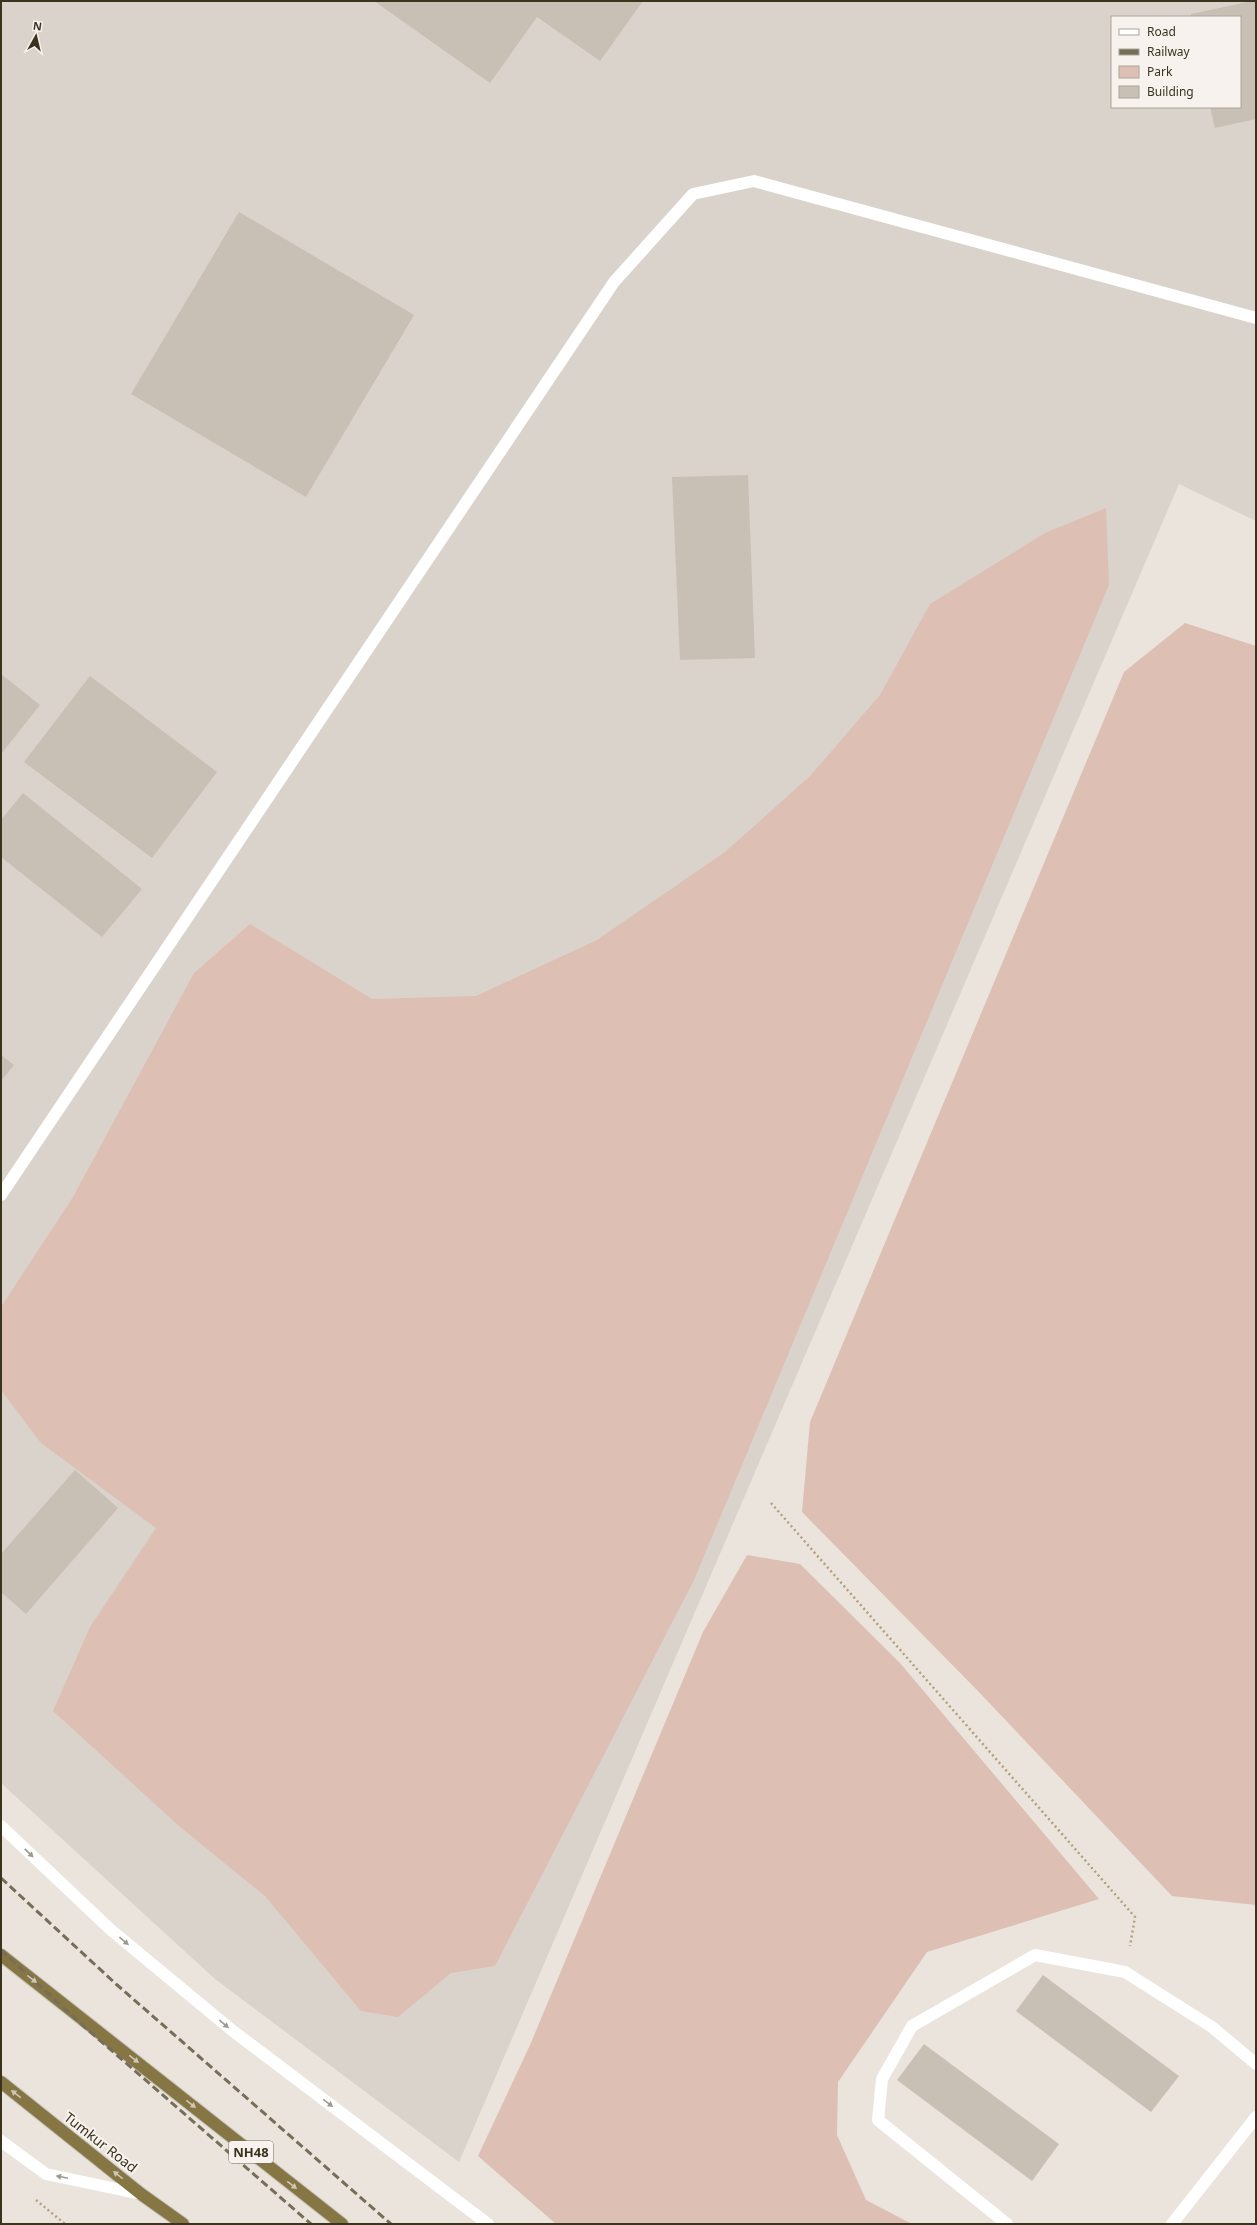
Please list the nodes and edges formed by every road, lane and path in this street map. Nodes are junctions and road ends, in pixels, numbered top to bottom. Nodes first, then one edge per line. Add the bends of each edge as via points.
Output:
1 (1256, 318) edge
2 (1, 1195) edge
3 (771, 1503) dead end
4 (1, 1826) edge
5 (1, 1955) edge
6 (1125, 1972) junction
7 (1256, 2064) edge
8 (1, 2082) edge
9 (1256, 2118) edge
10 (1, 2141) edge
11 (141, 2194) junction
12 (183, 2224) edge
13 (342, 2224) edge
14 (488, 2224) edge
15 (1007, 2224) edge
16 (1172, 2224) edge

1 - 2 street via 754,181 692,194 614,282
3 - 6 path via 1135,1917
4 -> 14 street via 111,1930 233,2031
5 -> 13 highway, NH48
6 - 7 street via 1212,2027
6 - 15 street via 1035,1955 912,2026 882,2079 878,2120
11 -> 8 highway, Tumkur Road
9 - 16 street
11 -> 10 street via 46,2174
11 - 12 highway, Tumkur Road

